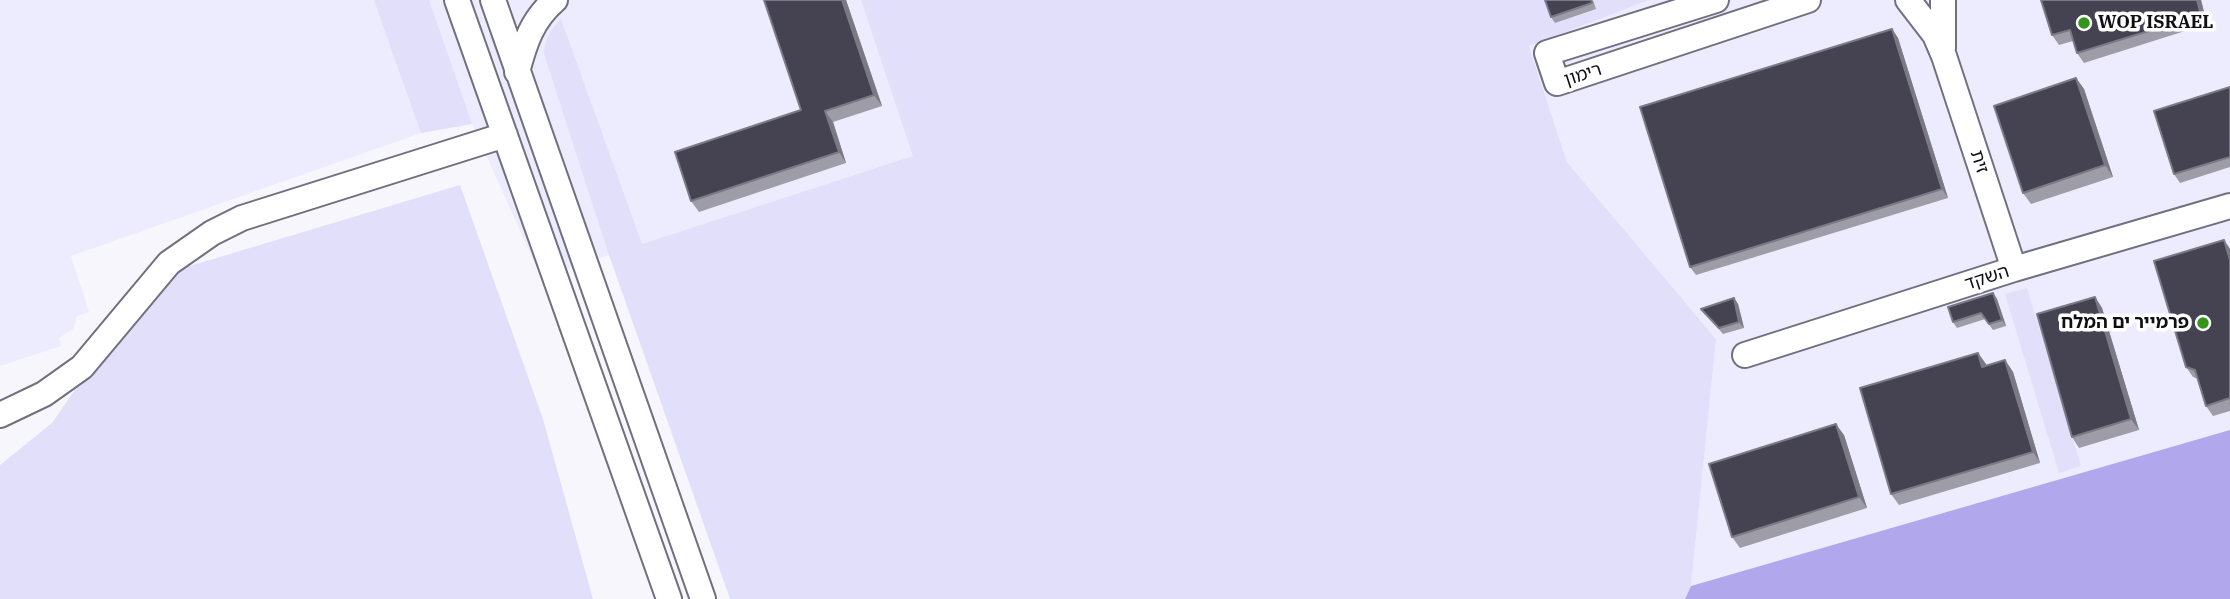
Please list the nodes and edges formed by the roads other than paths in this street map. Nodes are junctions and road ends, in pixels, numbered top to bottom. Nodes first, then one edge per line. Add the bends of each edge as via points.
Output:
1 (457, 0) edge
2 (493, 0) edge
3 (555, 0) edge
4 (1716, 0) edge
5 (1808, 0) edge
6 (1908, 0) edge
7 (1943, 0) edge
8 (1944, 56) junction
9 (517, 72) junction
10 (505, 135) junction
11 (2230, 206) edge
12 (2014, 269) junction
13 (1745, 355) dead end
14 (0, 415) edge
15 (668, 599) edge
16 (703, 599) edge

1 - 10 street
2 - 9 street
3 - 9 street via 530,30
4 - 5 street, רימון via 1547,53 1557,83
6 - 8 street, זית
7 - 8 street, זית
8 - 12 street, זית
9 - 16 street
10 - 14 street via 242,218 212,233 169,263 82,367 44,394
10 - 15 street
11 - 12 street, השקד
12 - 13 street, השקד

